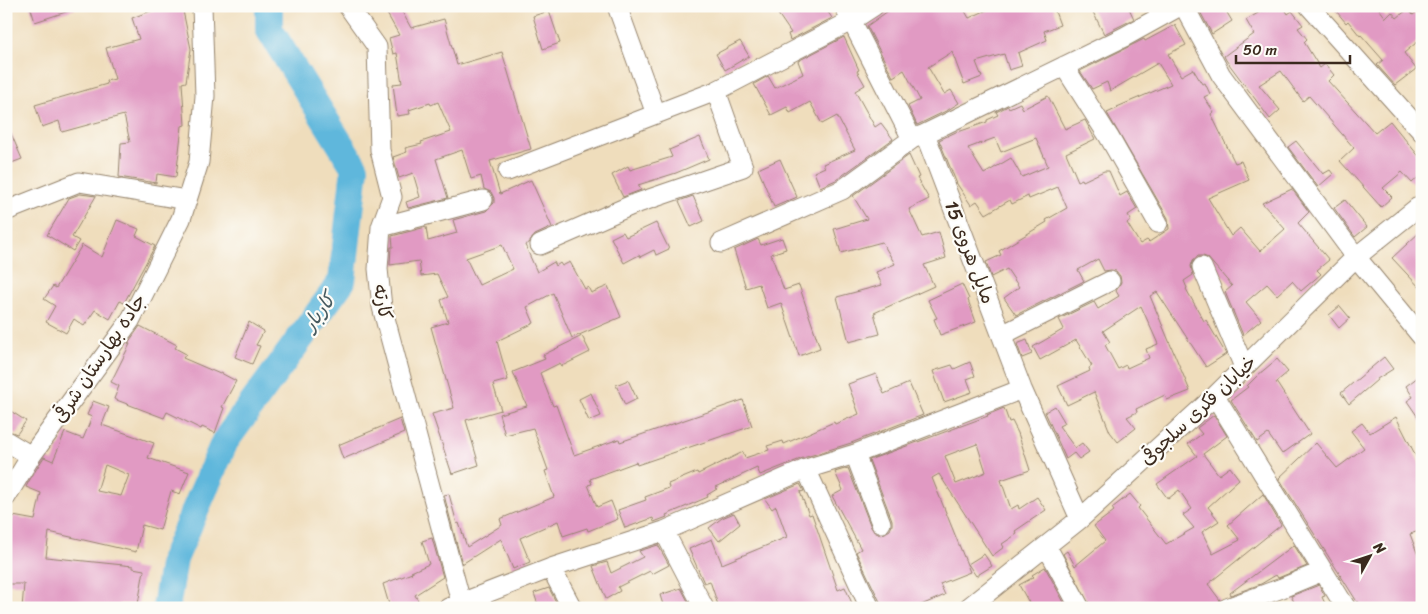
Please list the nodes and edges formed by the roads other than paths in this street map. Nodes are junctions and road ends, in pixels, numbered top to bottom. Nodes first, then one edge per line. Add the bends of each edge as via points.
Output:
1 (202, 6) edge
2 (348, 6) edge
3 (617, 6) edge
4 (874, 6) edge
5 (1180, 6) edge
6 (1184, 6) edge
7 (1310, 6) edge
8 (848, 13) edge
9 (1064, 66) junction
10 (716, 91) junction
11 (656, 114) junction
12 (1422, 132) edge
13 (918, 136) junction
14 (508, 171) dead end
15 (187, 200) junction
16 (483, 200) dead end
17 (1422, 204) edge
18 (6, 211) edge
19 (1158, 223) dead end
20 (381, 227) junction
21 (721, 243) dead end
22 (540, 244) dead end
23 (1356, 257) junction
24 (1202, 267) dead end
25 (1110, 281) dead end
26 (1002, 335) junction
27 (1422, 337) edge
28 (1244, 368) junction
29 (1022, 389) junction
30 (1215, 396) junction
31 (6, 441) edge
32 (855, 454) junction
33 (31, 456) junction
34 (806, 470) junction
35 (6, 497) edge
36 (1080, 519) junction
37 (881, 523) dead end
38 (664, 531) junction
39 (1047, 547) junction
40 (551, 568) junction
41 (1323, 571) junction
42 (454, 605) edge
43 (572, 608) edge
44 (704, 608) edge
45 (870, 608) edge
46 (968, 608) edge
47 (1080, 608) edge
48 (1227, 608) edge
49 (1346, 608) edge

1 - 15 street, جاده بهارستان شرقی via 205,96 199,162
2 - 20 street, کارته via 377,47 380,150 392,197
3 - 11 street
4 - 8 street
5 - 9 street
6 - 23 street via 1221,75
7 - 12 street
8 - 10 street
8 - 13 street, مایل هروی 15
9 - 13 street
9 - 19 street
10 - 11 street
10 - 22 street via 743,167 632,205
11 - 14 street
13 - 21 street via 842,190
13 - 26 street, مایل هروی 15
15 - 18 street via 79,182
15 - 33 street, جاده بهارستان شرقی via 182,219 130,320
16 - 20 street
17 - 23 street, خیابان فکری سلجوقی
20 - 42 street, کارته via 378,268 382,307
23 - 27 street
23 - 28 street, خیابان فکری سلجوقی
24 - 28 street
25 - 26 street
26 - 29 street, مایل هروی 15
28 - 30 street, خیابان فکری سلجوقی
29 - 32 street
29 - 36 street, مایل هروی 15
30 - 36 street, خیابان فکری سلجوقی
30 - 41 street
31 - 33 street
32 - 34 street
32 - 37 street
33 - 35 street, جاده بهارستان شرقی
34 - 38 street
34 - 45 street
36 - 39 street, خیابان فکری سلجوقی
38 - 40 street
38 - 44 street
39 - 46 street, خیابان فکری سلجوقی
39 - 47 street
40 - 42 street
40 - 43 street
41 - 48 street
41 - 49 street

